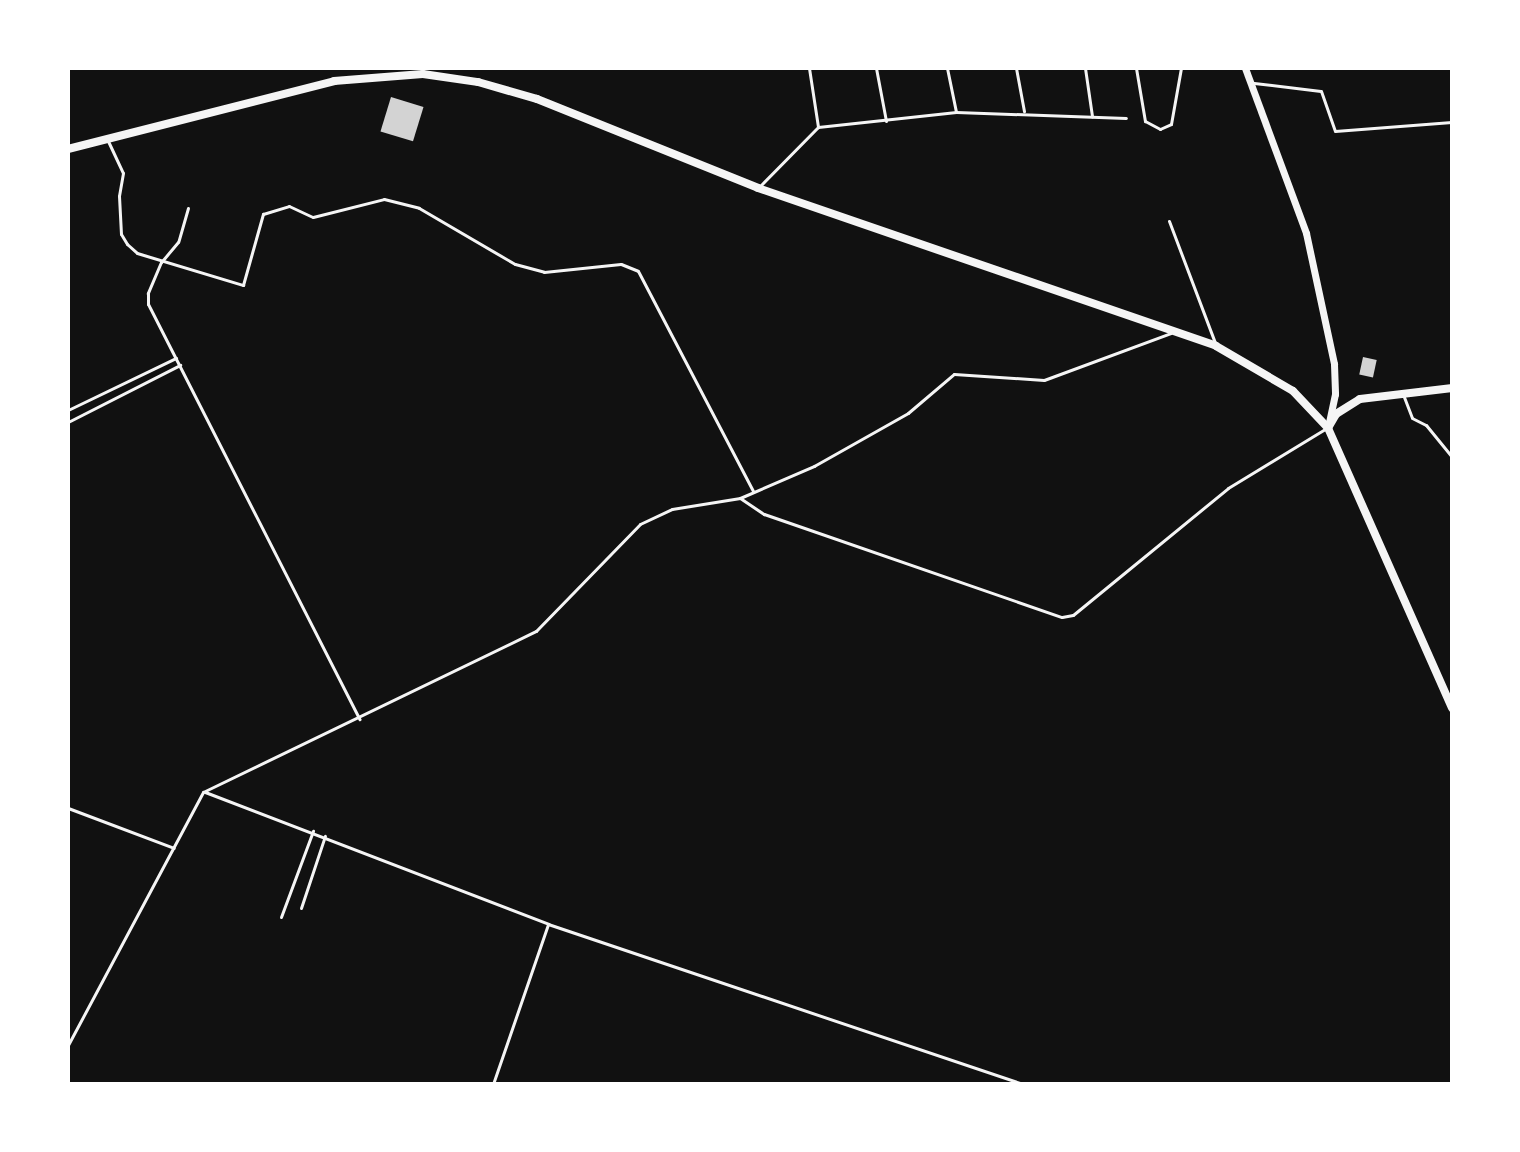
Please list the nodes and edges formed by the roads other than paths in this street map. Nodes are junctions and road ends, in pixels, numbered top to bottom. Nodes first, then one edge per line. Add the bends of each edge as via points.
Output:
1 (809, 68) edge
2 (876, 68) edge
3 (947, 68) edge
4 (1016, 68) edge
5 (1085, 68) edge
6 (1136, 68) edge
7 (1181, 68) edge
8 (1245, 68) edge
9 (1250, 83) junction
10 (1024, 111) junction
11 (956, 112) junction
12 (1092, 116) junction
13 (1126, 118) dead end
14 (886, 121) junction
15 (1452, 122) edge
16 (818, 127) junction
17 (106, 138) junction
18 (68, 149) edge
19 (758, 188) junction
20 (188, 208) dead end
21 (1169, 221) dead end
22 (161, 262) junction
23 (1171, 333) junction
24 (1216, 346) junction
25 (176, 358) junction
26 (180, 365) junction
27 (1452, 388) edge
28 (1403, 394) junction
29 (68, 410) edge
30 (68, 422) edge
31 (1328, 428) junction
32 (1452, 457) edge
33 (753, 492) junction
34 (740, 498) junction
35 (1452, 708) edge
36 (359, 719) junction
37 (203, 792) junction
38 (68, 808) edge
39 (313, 831) junction
40 (325, 836) junction
41 (174, 848) junction
42 (301, 908) dead end
43 (281, 917) dead end
44 (548, 924) junction
45 (68, 1045) edge
46 (493, 1084) edge
47 (1023, 1084) edge

1 - 16 lane
2 - 14 lane
3 - 11 lane
4 - 10 lane
5 - 12 lane
6 - 7 lane via 1145,121 1160,129 1171,124
8 - 9 street
9 - 15 lane via 1321,91 1335,131
9 - 31 street via 1306,233 1334,364
10 - 11 lane
10 - 12 lane
11 - 14 lane
12 - 13 lane
14 - 16 lane
16 - 19 lane
17 - 18 street
17 - 19 street via 297,87 423,74 537,99
17 - 22 lane via 123,173 121,234 137,253
19 - 23 street
20 - 22 lane via 178,242
21 - 24 lane
22 - 25 lane via 148,304
22 - 33 lane via 186,264 243,285 263,214 289,206 313,217 384,199 419,208 515,264 544,272 621,264 638,271
23 - 24 street
23 - 33 lane via 1044,380 954,374 895,421 845,444 814,466
24 - 31 street via 1293,391
25 - 26 lane
25 - 29 lane
26 - 30 lane
26 - 36 lane
27 - 28 street
28 - 31 street via 1360,399 1336,414
28 - 32 lane via 1412,418 1426,425
31 - 34 lane via 1228,488 1073,615 1062,617 764,514
31 - 35 street
33 - 34 lane
34 - 36 lane via 672,509 640,524 536,631
36 - 37 lane
37 - 39 lane
37 - 41 lane
38 - 41 lane
39 - 40 lane
39 - 43 lane
40 - 42 lane
40 - 44 lane via 415,876
41 - 45 lane
44 - 46 lane
44 - 47 lane

